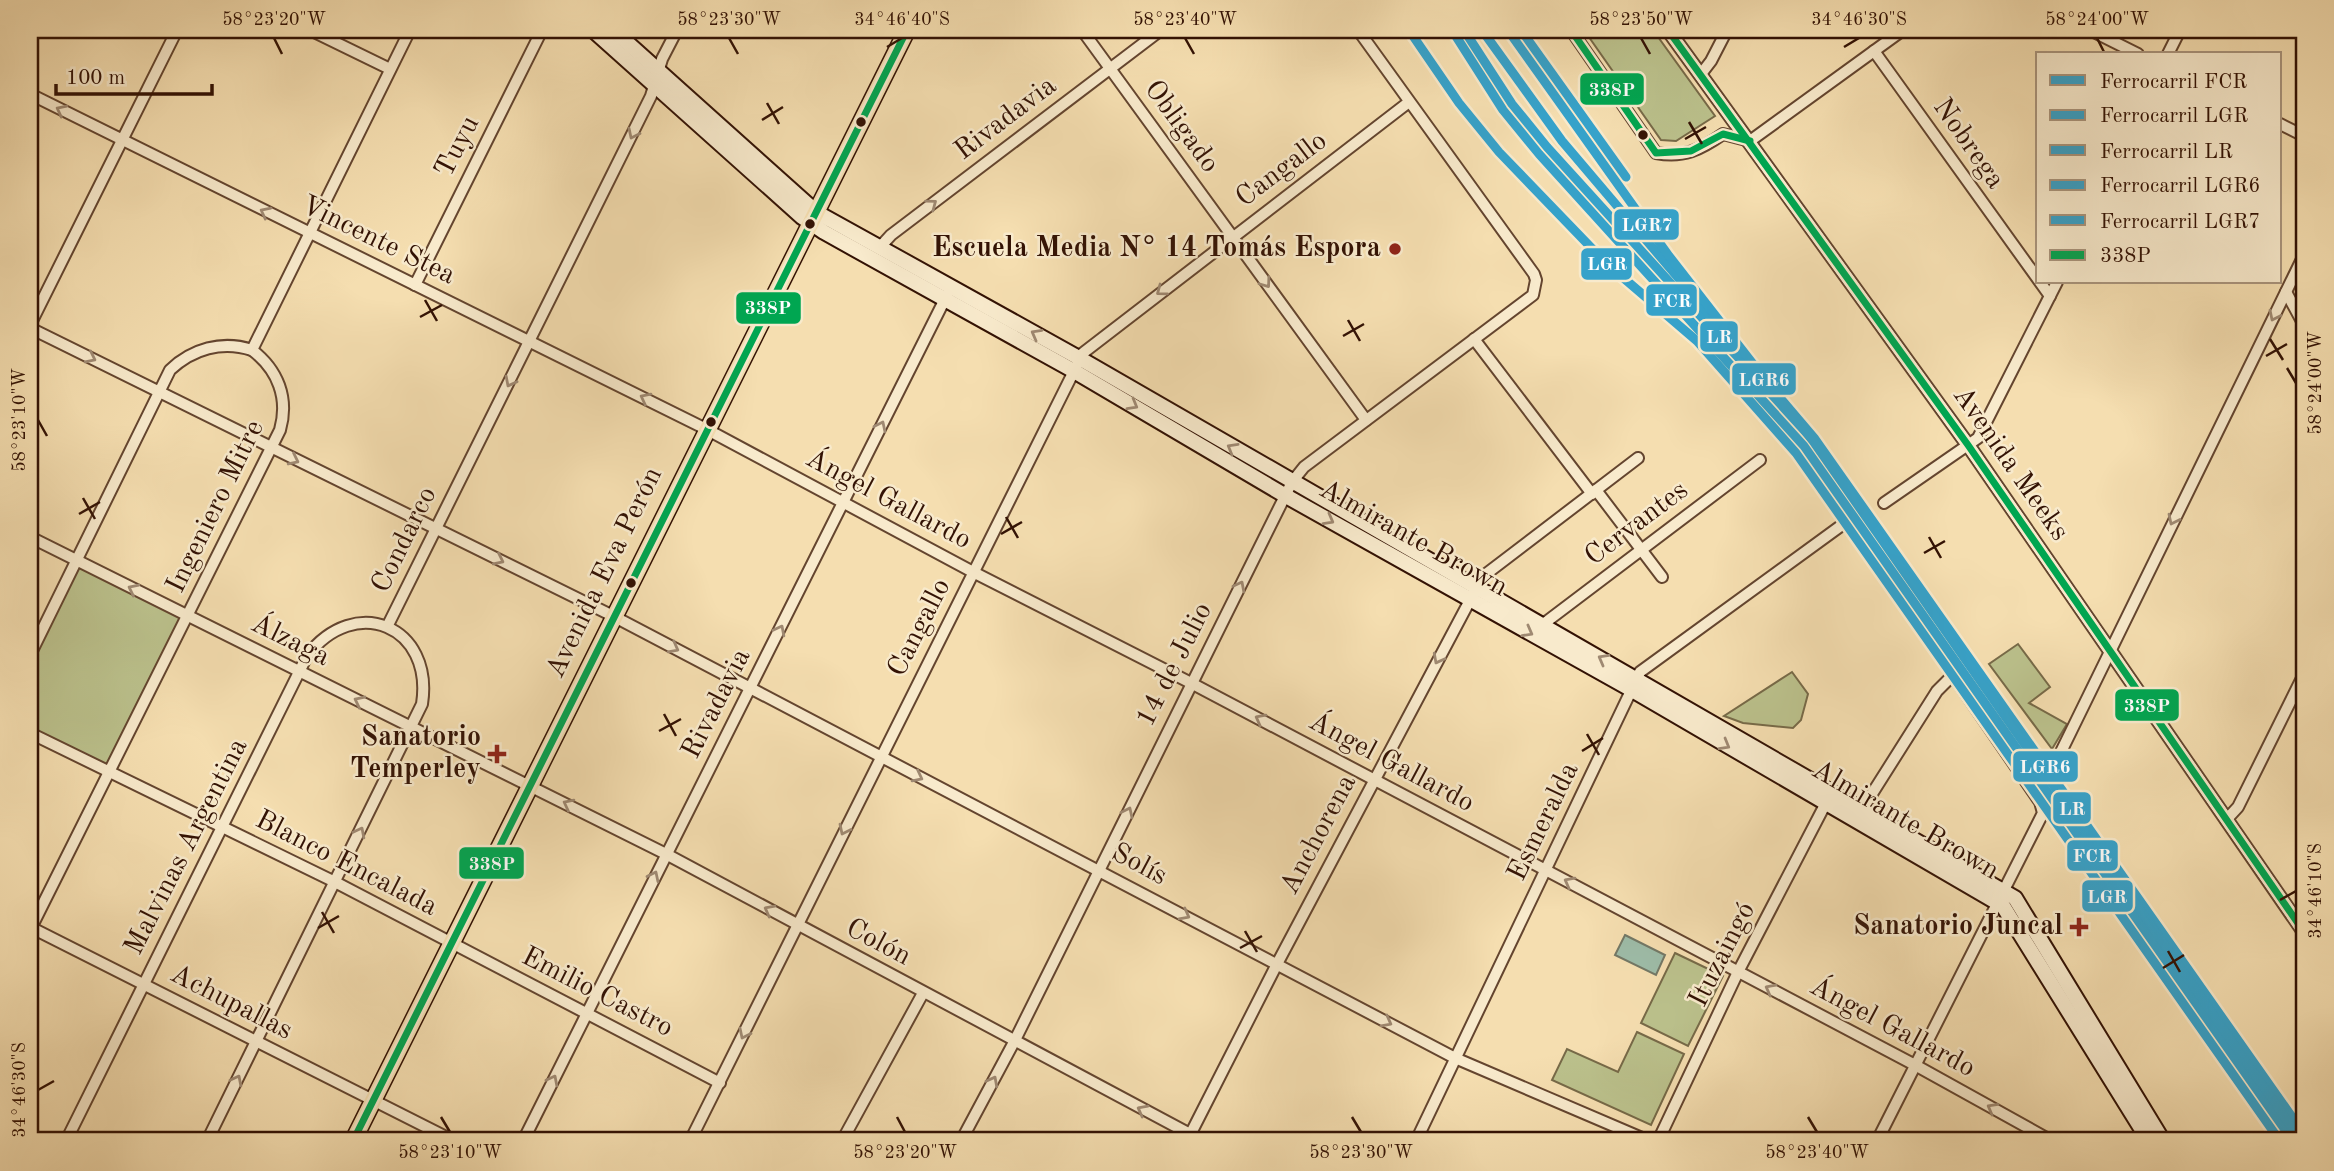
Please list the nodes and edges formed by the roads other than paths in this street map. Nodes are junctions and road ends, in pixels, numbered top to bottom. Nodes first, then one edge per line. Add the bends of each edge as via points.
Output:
1 (177, 30) edge
2 (310, 30) edge
3 (410, 30) edge
4 (542, 30) edge
5 (593, 30) edge
6 (613, 30) edge
7 (677, 30) edge
8 (907, 30) edge
9 (1082, 30) edge
10 (1161, 30) edge
11 (1358, 30) edge
12 (1572, 30) edge
13 (1668, 30) edge
14 (1727, 30) edge
15 (1903, 30) edge
16 (2090, 30) edge
17 (2180, 30) edge
18 (1874, 51) junction
19 (2134, 52) edge
20 (2169, 52) edge
21 (1111, 68) junction
22 (390, 69) junction
23 (1701, 74) junction
24 (656, 78) junction
25 (30, 94) edge
26 (1409, 102) junction
27 (2282, 125) edge
28 (2304, 136) edge
29 (123, 141) junction
30 (1751, 141) junction
31 (813, 217) junction
32 (309, 234) junction
33 (1232, 237) junction
34 (880, 247) junction
35 (2304, 255) edge
36 (2036, 277) edge
37 (2041, 284) edge
38 (2056, 284) edge
39 (415, 285) junction
40 (2286, 292) junction
41 (948, 293) junction
42 (2050, 296) junction
43 (2304, 325) edge
44 (30, 326) edge
45 (1474, 339) junction
46 (530, 341) junction
47 (252, 350) junction
48 (1077, 365) junction
49 (158, 390) junction
50 (1366, 421) junction
51 (706, 429) junction
52 (1968, 445) junction
53 (272, 449) junction
54 (1638, 458) dead end
55 (1760, 460) dead end
56 (1292, 482) junction
57 (1594, 492) junction
58 (1286, 496) junction
59 (844, 502) junction
60 (1884, 503) dead end
61 (1842, 525) dead end
62 (436, 530) junction
63 (30, 537) edge
64 (1641, 550) junction
65 (77, 561) junction
66 (974, 572) junction
67 (1662, 578) dead end
68 (1473, 593) junction
69 (188, 616) junction
70 (613, 616) junction
71 (388, 625) junction
72 (1542, 625) junction
73 (2110, 650) junction
74 (30, 655) edge
75 (299, 672) junction
76 (2304, 674) edge
77 (1191, 683) junction
78 (1634, 684) junction
79 (750, 688) junction
80 (412, 727) junction
81 (30, 733) edge
82 (880, 757) junction
83 (2058, 758) dead end
84 (111, 772) junction
85 (1374, 780) junction
86 (530, 785) junction
87 (1829, 797) junction
88 (1863, 808) junction
89 (2226, 820) junction
90 (223, 827) junction
91 (666, 854) junction
92 (1099, 870) junction
93 (1547, 870) junction
94 (335, 882) junction
95 (2001, 896) junction
96 (797, 925) junction
97 (30, 928) edge
98 (2304, 932) edge
99 (452, 944) junction
100 (1277, 964) junction
101 (1738, 972) junction
102 (143, 984) junction
103 (923, 993) junction
104 (588, 1012) junction
105 (258, 1041) junction
106 (1014, 1042) junction
107 (1455, 1058) junction
108 (1915, 1065) junction
109 (720, 1083) junction
110 (374, 1100) junction
111 (1189, 1138) edge
112 (66, 1141) edge
113 (207, 1141) edge
114 (353, 1141) edge
115 (454, 1141) edge
116 (523, 1141) edge
117 (690, 1141) edge
118 (842, 1141) edge
119 (961, 1141) edge
120 (1203, 1141) edge
121 (1416, 1141) edge
122 (1649, 1141) edge
123 (1658, 1141) edge
124 (1877, 1141) edge
125 (2052, 1141) edge
126 (2149, 1141) edge
127 (2163, 1141) edge

1 - 29 street
2 - 22 street
3 - 22 street
4 - 39 street, Tuyu
5 - 24 main road, Almirante Brown
6 - 24 main road, Almirante Brown
7 - 24 street, Condarco
8 - 31 main road, Avenida Eva Perón
9 - 21 street, Obligado
10 - 21 street, Rivadavia
11 - 26 street
12 - 30 street via 1656,153 1677,157 1702,149 1723,134
13 - 23 street, Avenida Meeks
14 - 23 street
15 - 18 street
16 - 19 street
17 - 20 street
18 - 30 street
18 - 36 street, Nobrega
21 - 33 street, Obligado
34 -> 21 street, Rivadavia
22 - 32 street
23 - 30 street, Avenida Meeks
24 - 31 main road, Almirante Brown
24 -> 46 street, Condarco
29 -> 25 street, Vincente Stea
26 - 33 street, Cangallo
26 - 45 street, 14 de Julio via 1536,281 1533,295
27 - 28 street
32 -> 29 street, Vincente Stea
29 - 44 street
30 - 52 street, Avenida Meeks
31 - 34 main road, Almirante Brown
31 - 41 main road, Almirante Brown
31 - 51 main road, Avenida Eva Perón
32 - 39 street, Vincente Stea
32 - 47 street
33 -> 48 street, Cangallo via 1090,345
33 -> 50 street, Obligado
34 - 41 main road, Almirante Brown
35 - 40 street
37 - 42 street, Nobrega
38 - 42 street
39 - 46 street, Vincente Stea
40 - 43 street
40 -> 73 street
41 - 48 main road, Almirante Brown
59 -> 41 street, Rivadavia
42 - 52 street via 1983,431
44 -> 49 street, Solís
45 - 50 street, 14 de Julio
45 - 57 street
51 -> 46 street, Vincente Stea
46 -> 62 street, Condarco
47 - 49 street via 233,344 190,355 170,370
47 - 53 street, Ingeniero Mitre via 267,364 283,396 284,418
56 -> 48 main road, Almirante Brown
48 -> 58 main road, Almirante Brown
48 - 66 street, Cangallo
49 - 53 street, Solís
49 - 65 street
50 - 56 street, 14 de Julio via 1304,467
51 - 59 street, Ángel Gallardo
51 - 70 main road, Avenida Eva Perón
52 - 60 street
52 - 73 street, Avenida Meeks
53 -> 62 street, Solís
53 - 69 street, Ingeniero Mitre
54 - 57 street, Anchorena
55 - 64 street, Cervantes
56 - 58 street, 14 de Julio
56 - 68 main road, Almirante Brown
57 - 64 street
57 - 68 street, Anchorena via 1486,574
58 -> 68 main road, Almirante Brown
77 -> 58 street, 14 de Julio
59 - 66 street, Ángel Gallardo
79 -> 59 street, Rivadavia
61 - 78 street, Esmeralda via 1647,665
62 -> 70 street, Solís
62 - 71 street, Condarco
63 - 65 street, Álzaga
64 - 67 street
64 - 72 street, Cervantes
69 -> 65 street, Álzaga
65 - 74 street
66 - 77 street, Ángel Gallardo
66 - 82 street, Cangallo
68 - 72 main road, Almirante Brown
68 -> 78 main road, Almirante Brown
68 -> 85 street, Anchorena
69 - 75 street, Álzaga
69 - 84 street, Ingeniero Mitre
70 -> 79 street, Solís
70 - 86 main road, Avenida Eva Perón
71 - 75 street, Malvinas Argentina via 366,622 340,628 317,644
71 - 80 street, Condarco via 422,668 422,704
78 -> 72 main road, Almirante Brown
73 - 83 street
73 - 89 street, Avenida Meeks
80 -> 75 street, Álzaga
75 - 90 street, Malvinas Argentina
76 - 89 street via 2238,807
85 -> 77 street, Ángel Gallardo
92 -> 77 street, 14 de Julio
78 - 87 main road, Almirante Brown
78 - 93 street, Esmeralda
79 - 82 street, Solís
79 - 91 street, Rivadavia
80 - 86 street, Álzaga
94 -> 80 street, Condarco
81 - 84 street, Blanco Encalada
82 -> 92 street, Solís
82 -> 96 street, Cangallo
84 - 90 street, Blanco Encalada
84 - 97 street, Ingeniero Mitre
85 - 93 street, Ángel Gallardo
85 - 100 street, Anchorena
91 -> 86 street, Colón
86 - 99 main road, Avenida Eva Perón
87 - 88 main road, Almirante Brown
87 - 95 main road, Almirante Brown
87 - 101 street, Ituzaingó
88 - 95 main road, Almirante Brown
88 - 95 street via 1937,691 1950,678 1958,681 2042,807 2043,818
89 - 98 street, Avenida Meeks
90 - 94 street, Blanco Encalada
90 - 102 street, Malvinas Argentina
96 -> 91 street, Colón
104 -> 91 street, Rivadavia
92 -> 100 street, Solís
92 - 106 street, 14 de Julio
101 -> 93 street, Ángel Gallardo
93 - 107 street, Esmeralda
94 - 99 street, Blanco Encalada
94 - 105 street, Condarco
95 - 108 street
95 - 126 main road, Almirante Brown
95 - 127 main road, Almirante Brown via 2019,902
96 - 103 street, Colón
96 -> 109 street, Cangallo
97 - 102 street, Achupallas
99 - 104 street, Emilio Castro
99 - 110 main road, Avenida Eva Perón
100 -> 107 street, Solís
100 - 111 street, Anchorena
108 -> 101 street, Ángel Gallardo
101 - 123 street, Ituzaingó
102 - 105 street, Achupallas
102 - 112 street, Malvinas Argentina
103 - 106 street, Colón
103 - 118 street
104 - 109 street, Emilio Castro
116 -> 104 street, Rivadavia
105 - 110 street, Achupallas
113 -> 105 street, Condarco
111 -> 106 street, Colón
119 -> 106 street, 14 de Julio
107 - 121 street, Esmeralda
107 - 122 street, Solís
108 - 124 street
125 -> 108 street, Ángel Gallardo
109 - 117 street, Cangallo
110 - 114 main road, Avenida Eva Perón
110 - 115 street, Achupallas
111 - 120 street, Colón

